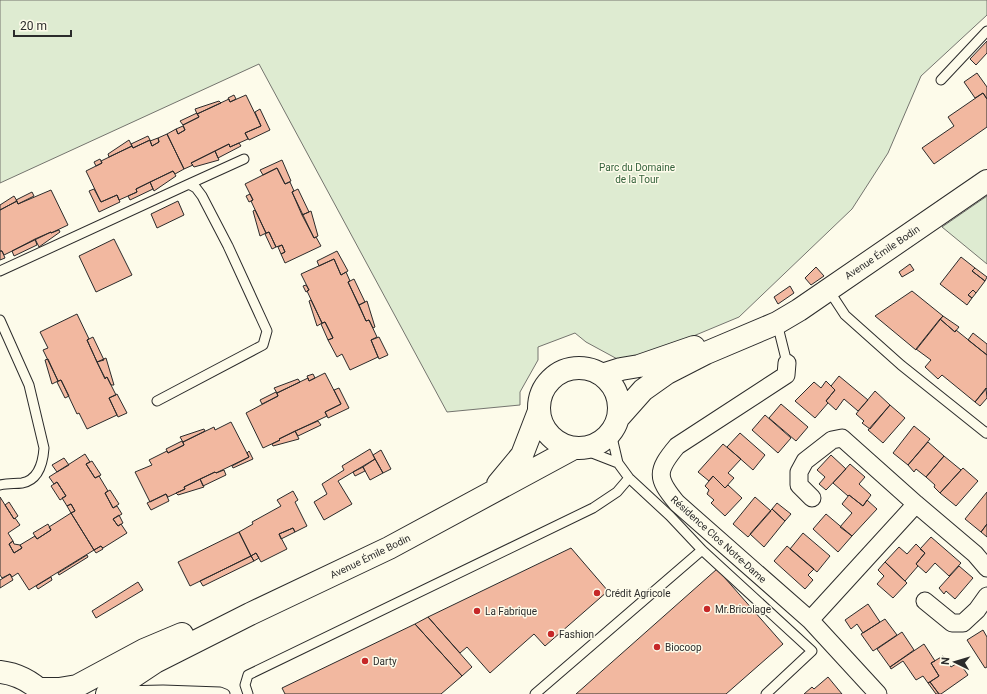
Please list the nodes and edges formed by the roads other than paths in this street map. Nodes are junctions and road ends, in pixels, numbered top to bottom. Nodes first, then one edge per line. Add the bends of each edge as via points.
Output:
1 (987, 31) edge
2 (941, 80) dead end
3 (244, 159) dead end
4 (987, 181) edge
5 (189, 184) junction
6 (0, 271) edge
7 (828, 289) junction
8 (0, 320) edge
9 (777, 324) junction
10 (787, 363) joint
11 (602, 375) junction
12 (157, 401) dead end
13 (539, 411) junction
14 (615, 425) junction
15 (987, 432) edge
16 (578, 449) junction
17 (618, 463) junction
18 (629, 478) junction
19 (0, 485) edge
20 (489, 495) junction
21 (812, 498) dead end
22 (916, 504) junction
23 (702, 550) junction
24 (987, 568) edge
25 (987, 596) edge
26 (925, 601) dead end
27 (250, 614) junction
28 (810, 620) junction
29 (0, 672) edge
30 (41, 691) edge
31 (874, 692) edge
32 (108, 693) edge
33 (225, 694) edge
34 (248, 694) edge
35 (535, 694) edge
36 (766, 694) edge

1 - 2 lane
3 - 5 lane
4 - 7 main road, Avenue Émile Bodin
5 - 6 lane
5 - 12 lane via 202,196 268,331 264,345
7 - 9 main road, Avenue Émile Bodin
7 - 15 lane via 850,320 901,365
8 - 19 lane via 29,385 44,448 38,472 32,479 22,483
9 - 10 lane
9 - 11 main road, Avenue Émile Bodin via 728,334 640,366
9 - 14 main road, Avenue Émile Bodin via 706,353 668,373 643,390
10 - 28 street, Résidence Clos Notre-Dame via 786,375 677,446 666,460 660,475 665,489 677,503
11 - 13 main road via 588,369 572,368 558,374 547,384 540,397
11 - 14 main road via 612,385 618,398
13 - 16 main road via 542,424 550,436 560,444
13 - 20 main road, Avenue Émile Bodin via 522,455
14 - 16 main road via 603,441
14 - 17 lane
16 - 17 lane
16 - 20 main road, Avenue Émile Bodin
17 - 18 lane
18 - 23 lane
18 - 34 lane via 617,492 593,508 248,675 244,685
20 - 27 main road, Avenue Émile Bodin via 389,548
21 - 22 street via 799,485 799,472 805,461 832,440 842,438
22 - 24 street via 975,554
22 - 28 street
23 - 35 lane
23 - 36 lane via 812,651
25 - 26 street via 963,624 952,623
27 - 30 main road, Avenue Émile Bodin via 187,632 144,650 77,686
27 - 32 main road, Avenue Émile Bodin via 155,662
28 - 31 street, Résidence Clos Notre-Dame
29 - 30 main road via 24,679
32 - 33 lane via 178,691

